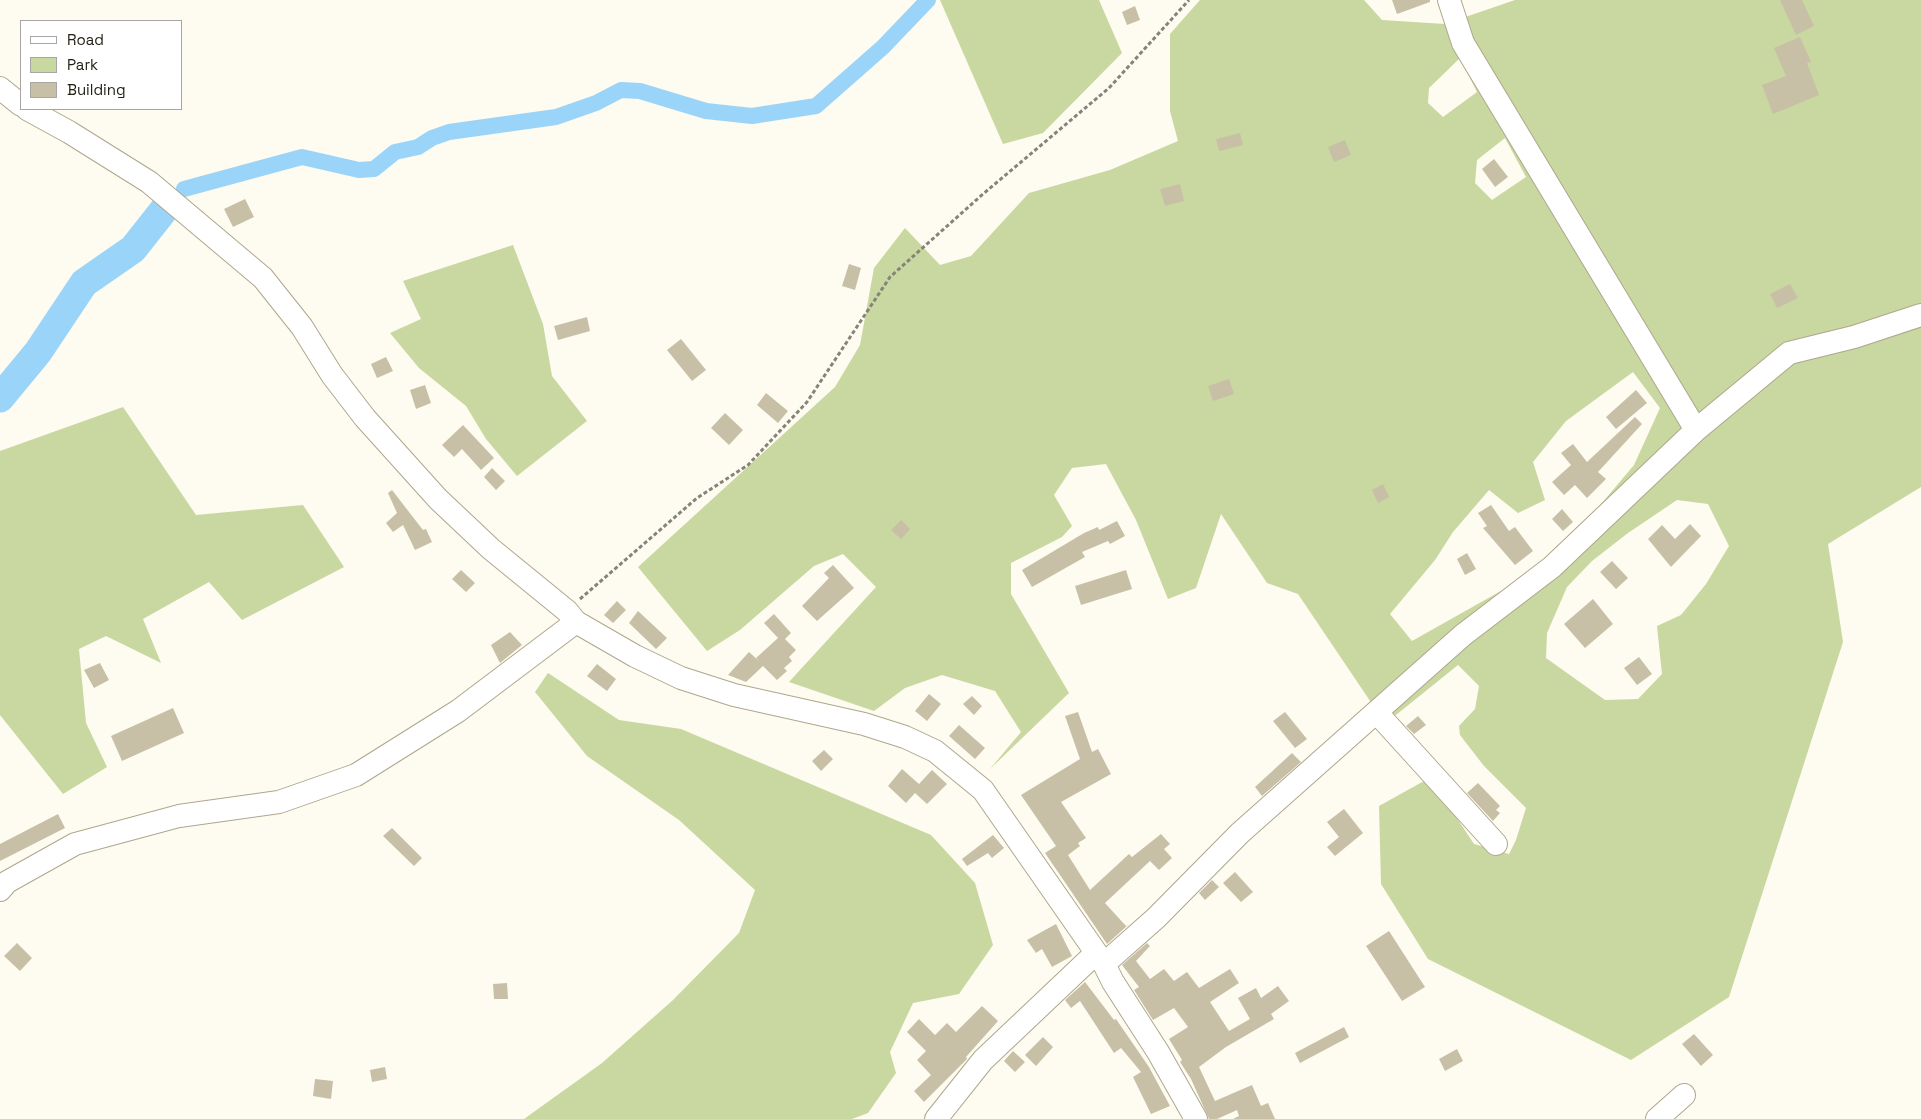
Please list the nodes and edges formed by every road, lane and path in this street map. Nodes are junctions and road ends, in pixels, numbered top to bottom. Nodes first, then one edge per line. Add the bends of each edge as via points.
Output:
1 (1189, 0) edge
2 (1449, 0) edge
3 (0, 88) edge
4 (20, 104) edge
5 (29, 110) edge
6 (1921, 316) edge
7 (1696, 430) junction
8 (571, 616) junction
9 (1377, 713) junction
10 (1496, 844) dead end
11 (0, 890) edge
12 (1100, 958) junction
13 (1684, 1095) dead end
14 (936, 1119) edge
15 (1196, 1119) edge
16 (1657, 1119) edge

1 - 8 path via 1109,88 983,194 890,278 807,402 748,465 697,498
2 - 7 street via 1463,43
3 - 4 street
5 - 8 street via 149,182 263,278 366,418 438,499 491,549
6 - 7 street via 1789,353
7 - 9 street via 1552,567 1463,635
8 - 11 street via 519,667 458,711 356,775 279,802 179,816 75,844 23,872
8 - 12 street via 635,656 681,678 734,695 864,724 935,751 983,790
9 - 10 street
9 - 12 street via 1240,833 1156,918
12 - 14 street via 983,1060
12 - 15 street
13 - 16 street

